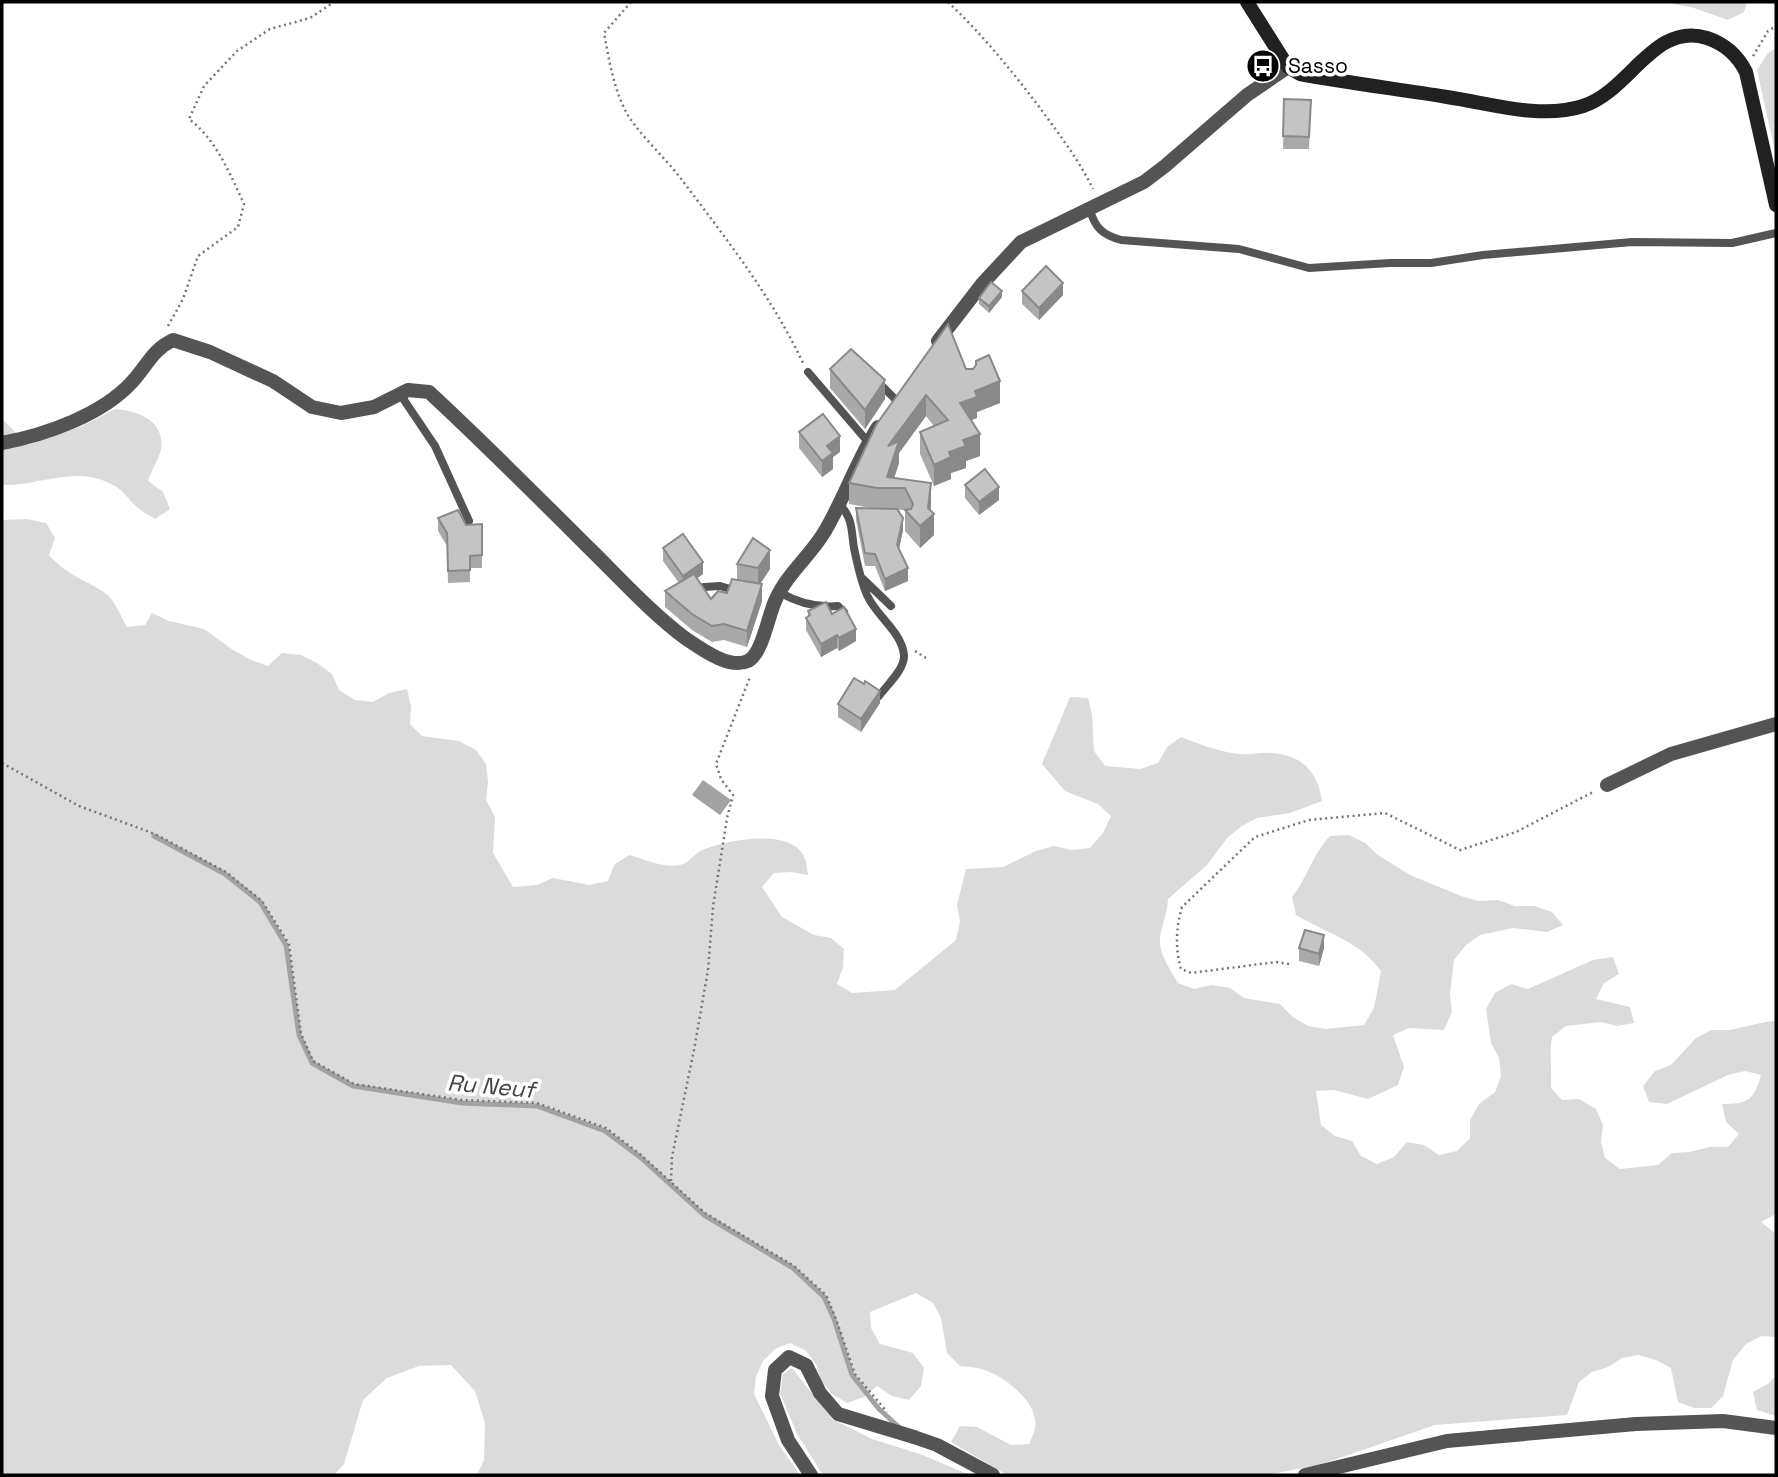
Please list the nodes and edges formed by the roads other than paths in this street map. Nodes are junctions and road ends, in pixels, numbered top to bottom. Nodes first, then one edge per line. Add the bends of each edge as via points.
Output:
1 (1247, 2) edge
2 (1287, 67) junction
3 (1776, 205) edge
4 (1095, 207) junction
5 (1776, 233) edge
6 (933, 348) edge
7 (808, 372) road end
8 (874, 379) edge
9 (400, 394) junction
10 (899, 394) joint
11 (868, 442) junction
12 (2, 443) edge
13 (848, 510) junction
14 (469, 521) dead end
15 (861, 577) junction
16 (704, 587) edge
17 (749, 594) edge
18 (774, 594) junction
19 (891, 606) dead end
20 (844, 612) edge
21 (878, 696) edge
22 (1776, 724) edge
23 (1607, 785) road end
24 (1776, 1428) edge
25 (811, 1475) edge
26 (993, 1475) edge
27 (1305, 1475) edge

1 - 2 main road
2 - 3 main road via 1322,78 1538,111 1583,106 1614,88 1660,44 1698,35 1732,51 1746,72
2 - 4 street via 1144,182
4 - 5 lane via 1094,225 1114,238 1239,249 1309,268 1430,263 1605,244 1732,243
4 - 6 street via 1021,242
7 - 11 lane
8 - 10 lane
9 - 12 street via 374,407 341,413 312,407 273,381 173,340 159,347 131,383 96,409 35,435
9 - 14 lane via 435,446
9 - 18 street via 429,392 642,600 686,638 723,660 748,660 758,650
10 - 11 street
11 - 13 street
13 - 15 lane
13 - 18 street
15 - 19 lane
15 - 21 lane via 874,609 904,654 902,665
16 - 17 lane
18 - 20 lane via 796,602 838,606
22 - 23 street via 1671,754
24 - 27 street via 1723,1421 1636,1424 1447,1441
25 - 26 street via 788,1440 772,1396 775,1370 789,1356 806,1365 838,1415 937,1445

